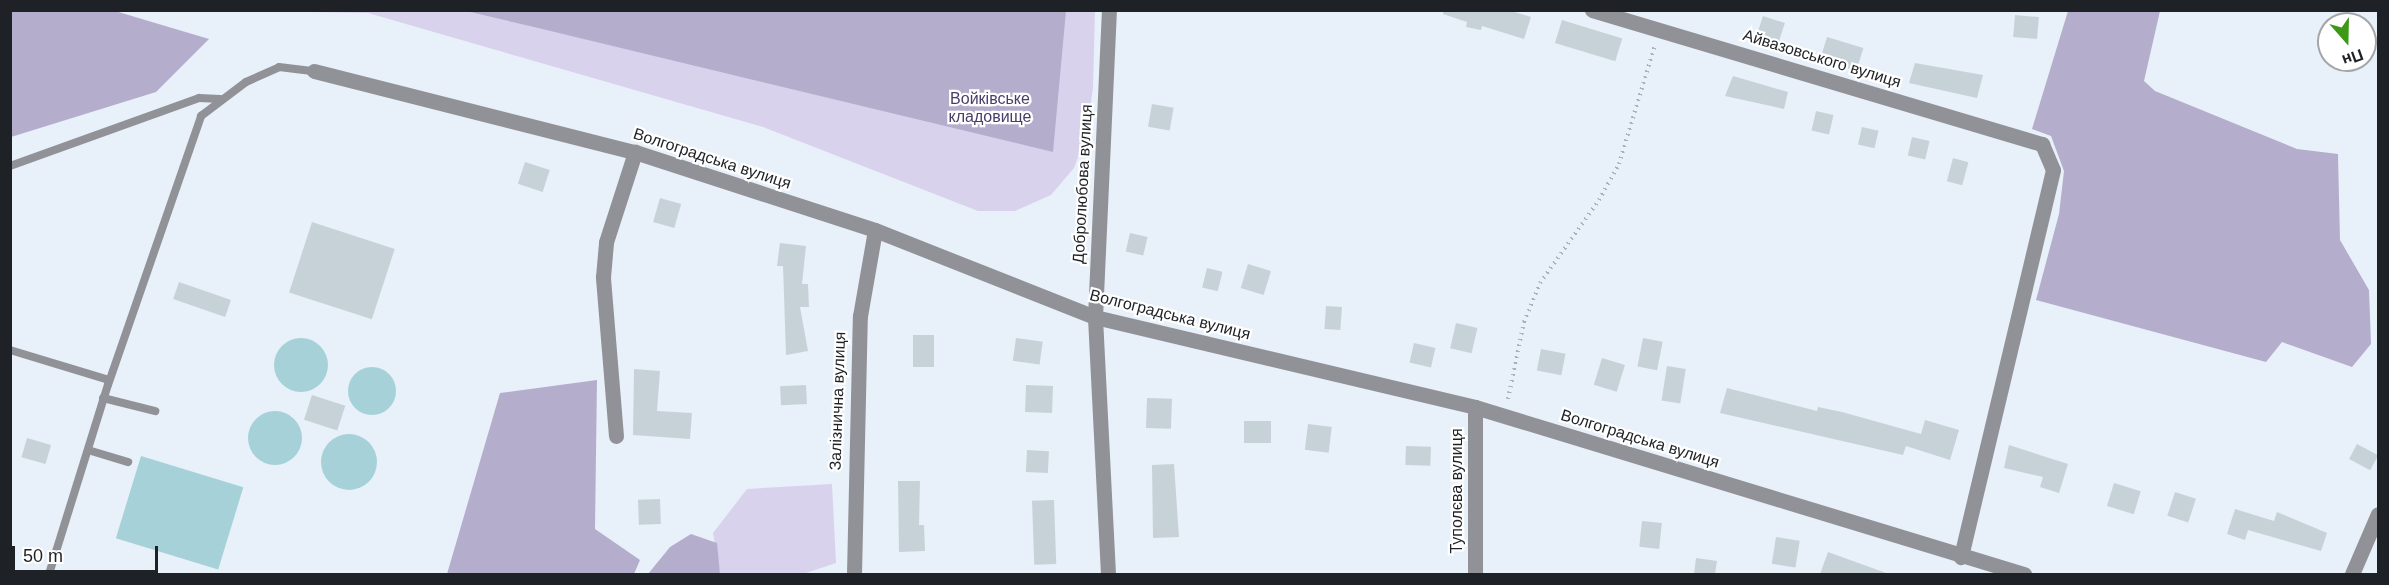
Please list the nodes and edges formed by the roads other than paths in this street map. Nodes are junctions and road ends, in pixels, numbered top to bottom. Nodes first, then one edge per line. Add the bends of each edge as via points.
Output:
1 (1109, 10) edge
2 (1592, 10) edge
3 (314, 70) joint
4 (220, 99) junction
5 (634, 152) junction
6 (10, 166) edge
7 (875, 230) junction
8 (1095, 317) junction
9 (10, 350) edge
10 (109, 380) junction
11 (103, 398) junction
12 (1475, 407) junction
13 (155, 411) dead end
14 (616, 436) dead end
15 (88, 450) junction
16 (128, 462) dead end
17 (2379, 514) edge
18 (1961, 557) junction
19 (49, 574) edge
20 (854, 574) edge
21 (1108, 574) edge
22 (1475, 574) edge
23 (2024, 574) edge
24 (2352, 574) edge

1 - 8 street, Добролюбова вулиця
2 - 18 street, Айвазовського вулиця via 2042,144 2053,170
3 - 4 lane via 279,67
3 - 5 street, Волгоградська вулиця
4 - 6 lane via 199,98
4 - 10 lane via 201,116
5 - 7 street, Волгоградська вулиця
5 - 14 street via 606,242 603,277
7 - 8 street, Волгоградська вулиця
7 - 20 street, Залізнична вулиця via 860,316
8 - 12 street, Волгоградська вулиця
8 - 21 street, Добролюбова вулиця
9 - 10 lane
10 - 11 lane
11 - 13 lane
11 - 15 lane
12 - 18 street, Волгоградська вулиця
12 - 22 street, Туполєва вулиця
15 - 16 lane
15 - 19 lane
17 - 24 street
18 - 23 street, Волгоградська вулиця

